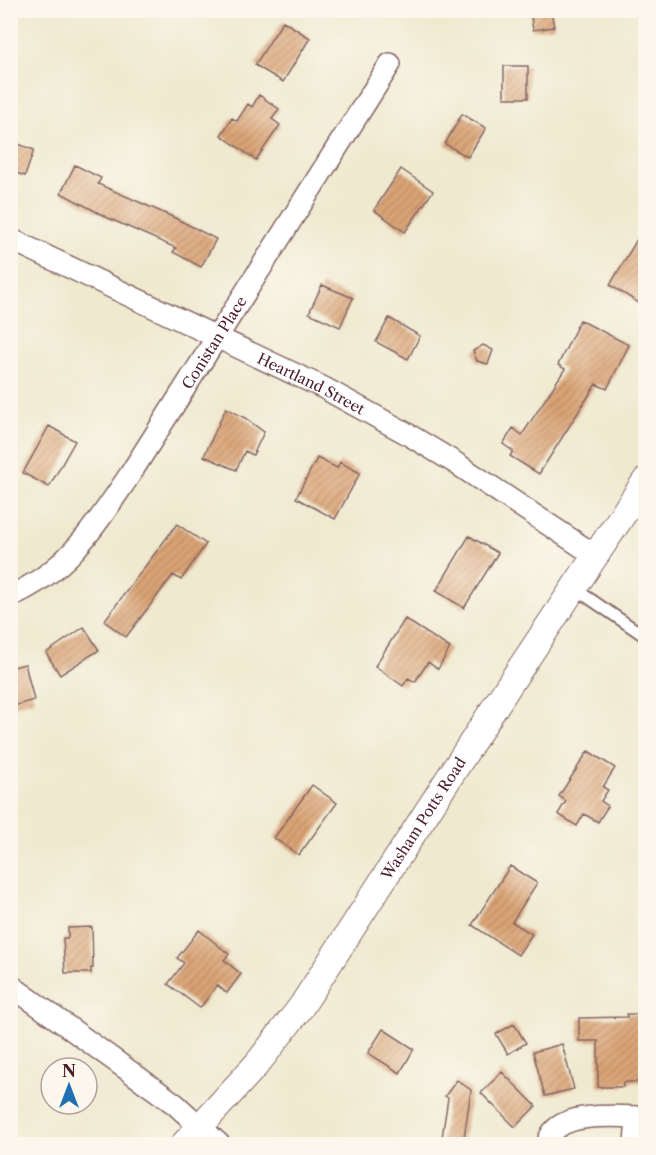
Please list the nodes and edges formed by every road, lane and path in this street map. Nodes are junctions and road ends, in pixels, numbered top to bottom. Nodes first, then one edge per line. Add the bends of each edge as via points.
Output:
1 (390, 64) dead end
2 (10, 239) edge
3 (217, 337) junction
4 (645, 480) edge
5 (596, 556) junction
6 (574, 588) junction
7 (10, 596) edge
8 (645, 638) edge
9 (10, 985) edge
10 (641, 1117) edge
11 (192, 1136) edge
12 (219, 1144) edge
13 (547, 1144) edge
14 (635, 1144) edge

1 - 3 street, Conistan Place
2 - 3 street, Heartland Street
3 - 5 street, Heartland Street via 404,432
3 - 7 street, Conistan Place via 92,531 63,563
4 - 5 street, Washam Potts Road
5 - 6 street, Washam Potts Road
6 - 8 lane
6 - 11 street, Washam Potts Road via 301,1007 257,1064
9 - 11 street via 175,1104
10 - 13 street via 591,1117 563,1124
10 - 14 street
11 - 12 street

